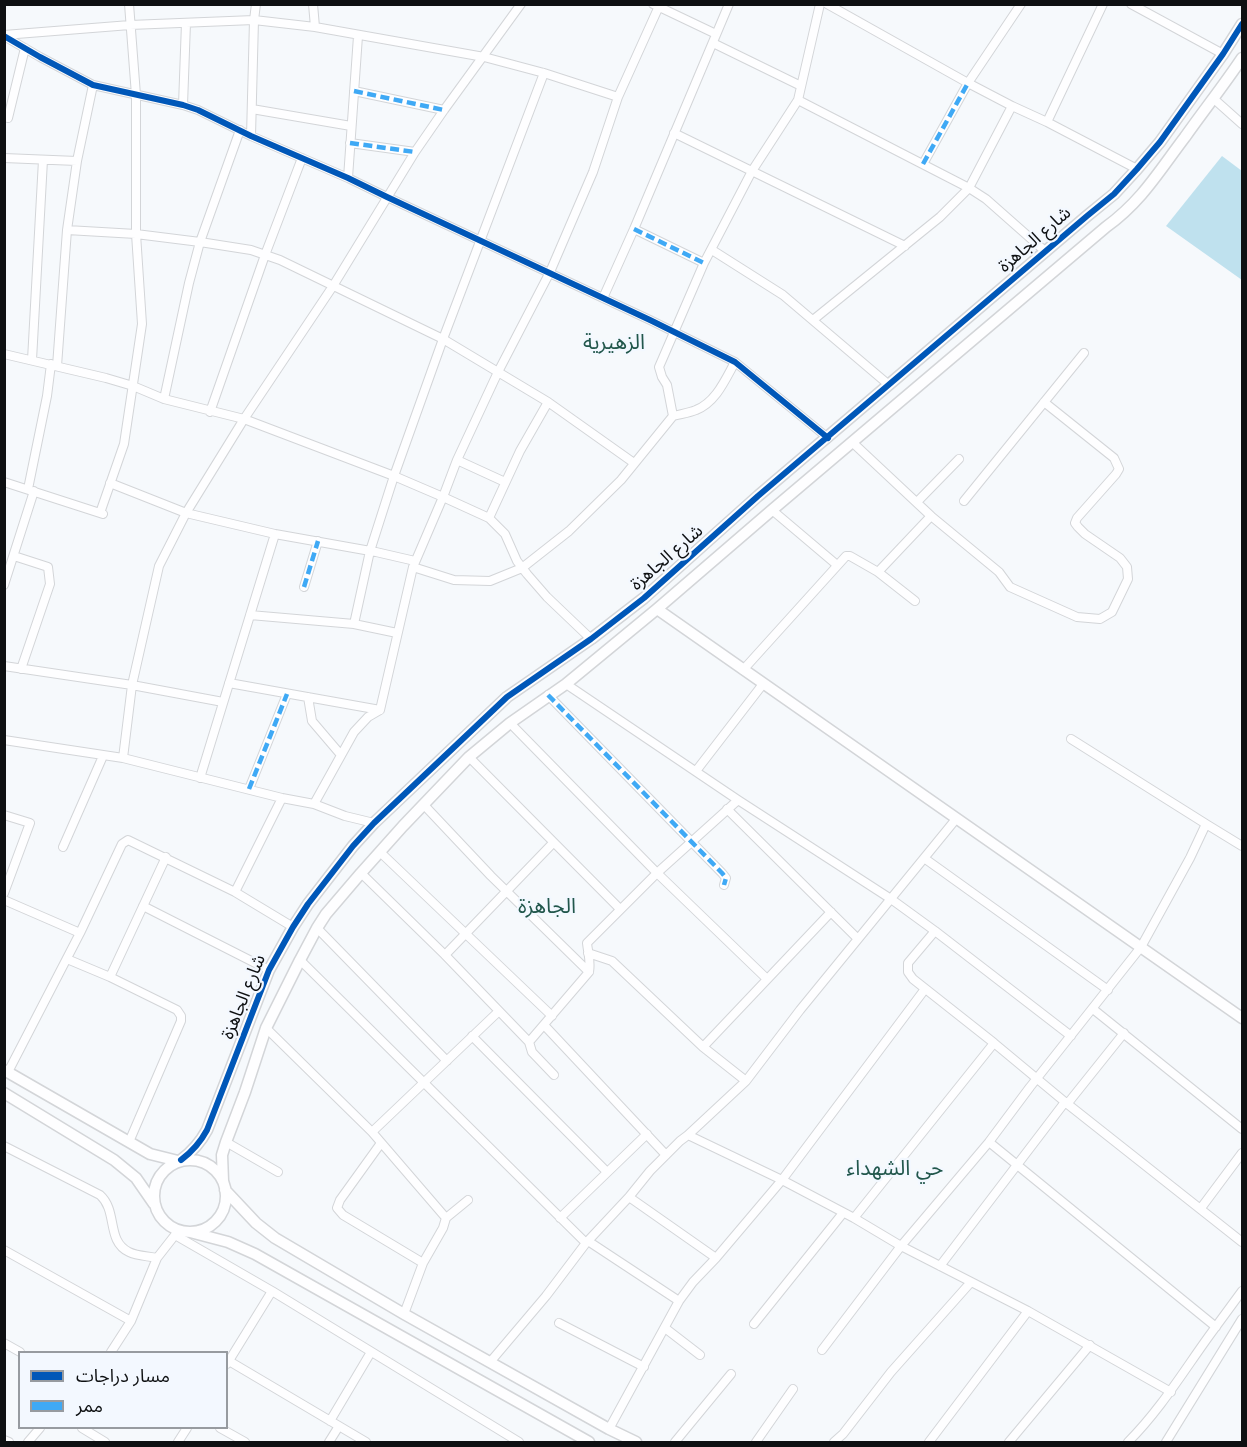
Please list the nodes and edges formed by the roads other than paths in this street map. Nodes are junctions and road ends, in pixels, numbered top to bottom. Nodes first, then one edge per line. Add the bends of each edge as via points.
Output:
1 (129, 4) edge
2 (256, 4) edge
3 (314, 4) edge
4 (521, 4) edge
5 (729, 4) edge
6 (820, 4) edge
7 (827, 4) edge
8 (1021, 4) edge
9 (1103, 4) edge
10 (1131, 4) edge
11 (657, 6) edge
12 (254, 20) junction
13 (186, 23) junction
14 (1242, 24) edge
15 (130, 25) junction
16 (315, 27) junction
17 (716, 34) junction
18 (4, 35) edge
19 (358, 36) junction
20 (713, 43) junction
21 (25, 48) junction
22 (1223, 54) junction
23 (484, 57) junction
24 (1242, 58) edge
25 (544, 74) junction
26 (968, 83) junction
27 (93, 85) junction
28 (801, 86) junction
29 (354, 91) junction
30 (136, 95) junction
31 (618, 97) junction
32 (1214, 99) junction
33 (798, 100) junction
34 (183, 105) junction
35 (1012, 106) junction
36 (252, 109) junction
37 (444, 110) junction
38 (8, 118) dead end
39 (1047, 122) junction
40 (1242, 124) edge
41 (351, 126) junction
42 (240, 130) junction
43 (674, 133) junction
44 (251, 136) junction
45 (350, 142) junction
46 (415, 152) junction
47 (4, 158) edge
48 (302, 158) junction
49 (43, 160) junction
50 (77, 161) junction
51 (923, 164) junction
52 (1137, 170) junction
53 (752, 171) junction
54 (348, 178) junction
55 (969, 188) junction
56 (387, 197) junction
57 (634, 229) junction
58 (67, 230) junction
59 (136, 234) junction
60 (481, 241) junction
61 (200, 242) junction
62 (905, 246) junction
63 (711, 250) junction
64 (1046, 252) junction
65 (266, 255) junction
66 (704, 263) junction
67 (549, 272) junction
68 (333, 286) junction
69 (603, 298) junction
70 (813, 320) junction
71 (674, 332) junction
72 (443, 339) junction
73 (1084, 353) dead end
74 (4, 354) edge
75 (32, 360) junction
76 (735, 362) junction
77 (54, 365) junction
78 (498, 372) junction
79 (889, 385) junction
80 (133, 386) junction
81 (164, 399) junction
82 (548, 402) junction
83 (1044, 402) junction
84 (210, 412) junction
85 (673, 416) junction
86 (244, 419) junction
87 (828, 438) junction
88 (852, 442) junction
89 (959, 459) dead end
90 (457, 460) junction
91 (634, 463) junction
92 (394, 476) junction
93 (4, 482) edge
94 (505, 482) junction
95 (110, 483) junction
96 (31, 490) junction
97 (444, 496) junction
98 (758, 496) junction
99 (964, 501) dead end
100 (917, 502) junction
101 (772, 510) junction
102 (186, 513) junction
103 (931, 516) junction
104 (489, 518) junction
105 (275, 534) junction
106 (318, 541) junction
107 (370, 551) junction
108 (14, 556) junction
109 (414, 564) junction
110 (837, 565) junction
111 (522, 568) junction
112 (878, 572) junction
113 (4, 585) edge
114 (304, 587) dead end
115 (915, 601) dead end
116 (657, 609) junction
117 (250, 615) junction
118 (354, 624) junction
119 (398, 633) junction
120 (591, 639) junction
121 (4, 666) edge
122 (21, 669) junction
123 (743, 670) junction
124 (229, 683) junction
125 (566, 684) junction
126 (763, 684) junction
127 (132, 685) junction
128 (287, 694) junction
129 (548, 695) junction
130 (308, 697) junction
131 (223, 702) junction
132 (380, 710) junction
133 (510, 723) junction
134 (1071, 739) dead end
135 (4, 740) edge
136 (341, 755) junction
137 (103, 756) junction
138 (123, 758) junction
139 (469, 758) junction
140 (442, 759) junction
141 (696, 771) junction
142 (455, 772) junction
143 (200, 778) junction
144 (249, 789) junction
145 (282, 798) junction
146 (738, 800) junction
147 (314, 804) junction
148 (424, 805) junction
149 (727, 809) junction
150 (4, 814) edge
151 (956, 819) junction
152 (374, 823) junction
153 (1206, 824) junction
154 (691, 841) junction
155 (553, 843) junction
156 (1242, 846) edge
157 (63, 847) dead end
158 (380, 852) junction
159 (166, 857) junction
160 (924, 858) junction
161 (361, 873) junction
162 (657, 873) junction
163 (724, 885) dead end
164 (507, 891) junction
165 (235, 892) junction
166 (4, 893) edge
167 (891, 899) junction
168 (4, 900) edge
169 (308, 904) junction
170 (143, 906) junction
171 (620, 909) junction
172 (831, 912) junction
173 (326, 914) junction
174 (293, 927) junction
175 (317, 928) junction
176 (935, 931) junction
177 (80, 933) junction
178 (466, 933) junction
179 (858, 939) junction
180 (1141, 947) junction
181 (588, 953) junction
182 (445, 955) junction
183 (67, 958) junction
184 (300, 960) junction
185 (269, 970) junction
186 (589, 972) junction
187 (110, 977) junction
188 (767, 978) junction
189 (925, 989) junction
190 (1108, 990) junction
191 (1094, 1009) junction
192 (499, 1011) junction
193 (552, 1016) junction
194 (1242, 1018) edge
195 (544, 1025) junction
196 (266, 1028) junction
197 (1124, 1033) junction
198 (472, 1036) junction
199 (1071, 1036) junction
200 (529, 1041) junction
201 (994, 1043) junction
202 (703, 1047) junction
203 (447, 1061) junction
204 (6, 1071) edge
205 (554, 1075) dead end
206 (1037, 1079) junction
207 (747, 1081) junction
208 (424, 1082) junction
209 (225, 1085) junction
210 (244, 1092) junction
211 (4, 1094) edge
212 (1067, 1103) junction
213 (1242, 1129) edge
214 (372, 1132) junction
215 (647, 1134) junction
216 (688, 1135) junction
217 (129, 1142) junction
218 (226, 1142) junction
219 (988, 1142) junction
220 (381, 1143) junction
221 (4, 1146) edge
222 (1242, 1153) edge
223 (666, 1155) junction
224 (179, 1161) junction
225 (1017, 1165) junction
226 (278, 1172) dead end
227 (607, 1172) junction
228 (782, 1180) junction
229 (224, 1186) junction
230 (629, 1197) junction
231 (468, 1200) dead end
232 (154, 1204) junction
233 (1201, 1208) junction
234 (843, 1213) junction
235 (446, 1218) junction
236 (560, 1218) junction
237 (854, 1218) junction
238 (176, 1232) junction
239 (190, 1232) junction
240 (587, 1242) junction
241 (1242, 1242) edge
242 (900, 1246) junction
243 (4, 1250) edge
244 (157, 1258) junction
245 (716, 1258) junction
246 (423, 1263) junction
247 (940, 1266) junction
248 (971, 1281) junction
249 (272, 1291) junction
250 (1242, 1291) edge
251 (679, 1301) junction
252 (1028, 1311) junction
253 (405, 1314) junction
254 (1242, 1319) edge
255 (130, 1322) junction
256 (558, 1323) dead end
257 (754, 1324) dead end
258 (1216, 1327) junction
259 (665, 1328) junction
260 (1233, 1334) junction
261 (1242, 1340) edge
262 (4, 1343) edge
263 (1090, 1345) junction
264 (822, 1350) dead end
265 (112, 1351) edge
266 (18, 1352) edge
267 (371, 1352) junction
268 (700, 1355) dead end
269 (491, 1361) junction
270 (228, 1363) edge
271 (644, 1367) junction
272 (731, 1374) dead end
273 (793, 1389) dead end
274 (1171, 1392) junction
275 (330, 1421) junction
276 (339, 1426) junction
277 (38, 1429) edge
278 (84, 1429) edge
279 (186, 1429) edge
280 (222, 1429) edge
281 (609, 1429) junction
282 (4, 1440) edge
283 (585, 1442) edge
284 (1010, 1442) edge
285 (9, 1443) edge
286 (28, 1443) edge
287 (105, 1443) edge
288 (178, 1443) edge
289 (245, 1443) edge
290 (329, 1443) edge
291 (366, 1443) edge
292 (519, 1443) edge
293 (636, 1443) edge
294 (675, 1443) edge
295 (756, 1443) edge
296 (834, 1443) edge
297 (929, 1443) edge
298 (1128, 1443) edge
299 (1166, 1443) edge

1 - 15 street
2 - 12 street
3 - 16 street
4 - 23 street
5 - 17 street
6 - 28 street
7 - 26 street
8 - 26 street
9 - 39 street
10 - 22 street
11 - 17 street
11 - 31 street
12 - 13 street
12 - 16 street
12 - 36 street
13 - 15 street
13 - 34 street
14 - 22 street, شارع الجاهزة
15 - 18 street
15 - 30 street
16 - 19 street
17 - 20 street
18 - 21 street
19 - 23 street
19 - 29 street
20 - 28 street
20 - 43 street
21 - 27 street
21 - 38 street
22 - 52 street, شارع الجاهزة
23 - 25 street
23 - 37 street
24 - 32 street, شارع الجاهزة
25 - 31 street
25 - 60 street
26 - 35 street
26 - 51 street
27 - 30 street
27 - 50 street
28 - 33 street
29 - 37 street
29 - 41 street
30 - 34 street
30 - 59 street
31 - 67 street via 593,172
32 - 40 street
32 - 88 street, شارع الجاهزة via 1124,214
33 - 51 street
33 - 53 street
34 - 42 street
35 - 39 street
35 - 55 street
36 - 41 street
36 - 44 street
37 - 46 street
39 - 52 street
41 - 45 street
42 - 44 street
42 - 61 street
43 - 53 street
43 - 57 street
44 - 48 street
45 - 46 street
45 - 54 street
46 - 56 street
47 - 49 street
48 - 54 street
48 - 65 street
49 - 50 street
49 - 75 street
50 - 58 street
51 - 55 street
52 - 64 street, شارع الجاهزة
53 - 62 street
53 - 63 street
54 - 56 street
55 - 62 street
55 - 64 street
56 - 60 street
56 - 68 street
57 - 66 street
57 - 69 street
58 - 59 street
58 - 77 street
59 - 61 street
59 - 80 street via 142,324
60 - 67 street
60 - 72 street
61 - 65 street
61 - 81 street
62 - 70 street
63 - 66 street
63 - 70 street
64 - 79 street, شارع الجاهزة
65 - 68 street
65 - 84 street
66 - 71 street
67 - 69 street
67 - 78 street
68 - 72 street
68 - 86 street
69 - 71 street
70 - 79 street
71 - 76 street
71 - 85 street via 659,367
72 - 78 street
72 - 92 street
73 - 83 street
74 - 75 street
75 - 77 street
76 - 85 street via 709,402 697,410
76 - 87 street
77 - 80 street
77 - 96 street
78 - 82 street
78 - 90 street
79 - 87 street, شارع الجاهزة
80 - 81 street
80 - 95 street via 124,444
81 - 84 street
82 - 91 street
82 - 94 street
83 - 99 street
83 - 103 street via 1114,458 1119,469 1075,523 1127,567 1128,579 1112,612 1100,619 1077,618 1010,587 999,572
84 - 86 street
85 - 91 street
86 - 92 street
86 - 102 street
87 - 98 street, شارع الجاهزة
88 - 100 street
88 - 101 street, شارع الجاهزة
89 - 100 street
90 - 94 street
90 - 97 street
91 - 111 street via 569,531
92 - 97 street
92 - 107 street
93 - 96 street
94 - 104 street
95 - 96 street via 102,514
95 - 102 street
96 - 108 street
97 - 104 street
97 - 109 street
98 - 101 street
98 - 120 street, شارع الجاهزة via 644,598
100 - 103 street
101 - 110 street
101 - 116 street, شارع الجاهزة
102 - 105 street
102 - 127 street via 159,566
103 - 112 street
104 - 111 street via 505,534
105 - 106 street
105 - 117 street
106 - 107 street
106 - 114 street
107 - 109 street
107 - 118 street
108 - 113 street
108 - 122 street via 48,567 50,576
109 - 111 street via 454,580 490,581
109 - 119 street
110 - 112 street via 846,555
110 - 123 street
111 - 120 street
112 - 115 street
116 - 123 street
116 - 125 street, شارع الجاهزة
117 - 118 street
117 - 124 street
118 - 119 street
119 - 132 street
120 - 140 street, شارع الجاهزة via 507,697
121 - 122 street
122 - 127 street
123 - 126 street
124 - 128 street
124 - 131 street
125 - 129 street, شارع الجاهزة
125 - 141 street
126 - 141 street
126 - 151 street
127 - 131 street
127 - 138 street
128 - 130 street
128 - 144 street
129 - 133 street, شارع الجاهزة
129 - 154 street
130 - 132 street
130 - 136 street via 312,721
131 - 143 street
132 - 136 street via 354,732
133 - 139 street, شارع الجاهزة
133 - 162 street
134 - 153 street
135 - 137 street
136 - 147 street
137 - 138 street
137 - 157 street
138 - 143 street
139 - 142 street, شارع الجاهزة
139 - 155 street
140 - 142 street
140 - 152 street, شارع الجاهزة
141 - 146 street
142 - 148 street, شارع الجاهزة
143 - 144 street
144 - 145 street
145 - 147 street
145 - 165 street
146 - 149 street
146 - 167 street
147 - 152 street
148 - 158 street, شارع الجاهزة
148 - 164 street
149 - 154 street
149 - 172 street
150 - 166 street via 30,823
151 - 160 street
151 - 180 street
152 - 169 street, شارع الجاهزة
153 - 156 street
153 - 180 street
154 - 162 street
154 - 163 street via 726,878
155 - 164 street
155 - 171 street
158 - 161 street, شارع الجاهزة
158 - 178 street
159 - 165 street
159 - 170 street
159 - 177 street via 135,842 128,840 122,844
160 - 167 street
160 - 190 street
161 - 173 street, شارع الجاهزة
161 - 182 street
162 - 171 street
162 - 188 street
164 - 178 street
164 - 186 street
165 - 174 street
167 - 176 street
167 - 179 street
168 - 177 street
169 - 173 street
169 - 174 street, شارع الجاهزة
170 - 185 street
170 - 187 street
171 - 181 street via 587,943
172 - 179 street
172 - 188 street
173 - 175 street, شارع الجاهزة
174 - 185 street, شارع الجاهزة
175 - 184 street, شارع الجاهزة
175 - 203 street
176 - 189 street via 907,967 910,976
176 - 199 street
177 - 183 street
178 - 182 street
178 - 193 street
179 - 207 street
180 - 190 street
180 - 194 street
181 - 186 street
181 - 202 street via 612,961
182 - 192 street
183 - 187 street
183 - 204 street
184 - 196 street, شارع الجاهزة
184 - 208 street
185 - 209 street, شارع الجاهزة
186 - 193 street
187 - 217 street via 177,1010 181,1016
188 - 202 street
189 - 201 street
189 - 228 street
190 - 191 street
191 - 197 street
191 - 199 street
192 - 198 street
192 - 200 street
193 - 195 street
195 - 200 street
195 - 215 street
196 - 210 street, شارع الجاهزة
196 - 214 street
197 - 212 street
197 - 213 street
198 - 203 street
198 - 227 street
199 - 206 street
200 - 205 street via 532,1052
201 - 206 street
201 - 237 street
202 - 207 street
203 - 208 street
204 - 217 street
206 - 212 street
206 - 219 street
207 - 216 street
208 - 214 street
208 - 236 street
209 - 210 street via 234,1092
209 - 224 street, شارع الجاهزة via 200,1143
210 - 218 street, شارع الجاهزة
211 - 232 street via 114,1160 135,1178
212 - 225 street
212 - 233 street
214 - 220 street
215 - 223 street
215 - 227 street
216 - 223 street
216 - 228 street
217 - 224 street via 150,1154
218 - 226 street
218 - 229 street, شارع الجاهزة
219 - 225 street
219 - 242 street
220 - 235 street
220 - 246 street via 337,1209
221 - 244 street via 100,1195 109,1205 120,1247
222 - 233 street
223 - 230 street
224 - 229 street via 194,1159 206,1163
224 - 232 street via 166,1167 158,1178
225 - 247 street
225 - 258 street
227 - 236 street
228 - 234 street
228 - 245 street
229 - 239 street via 221,1214 213,1224
229 - 253 street via 256,1223 275,1238
230 - 240 street
230 - 245 street
231 - 235 street
232 - 238 street
233 - 241 street
234 - 237 street
234 - 257 street
235 - 246 street
236 - 240 street
237 - 242 street
238 - 239 street
238 - 244 street
238 - 249 street
239 - 283 street via 255,1254
240 - 251 street
240 - 269 street
242 - 247 street
242 - 264 street
243 - 255 street
244 - 255 street
245 - 251 street
246 - 253 street
247 - 248 street
248 - 252 street
248 - 296 street
249 - 267 street
249 - 270 street
250 - 258 street
251 - 259 street
252 - 263 street
252 - 297 street
253 - 269 street
254 - 260 street
255 - 265 street
256 - 271 street
258 - 274 street
259 - 268 street
259 - 271 street
260 - 261 street
260 - 299 street
262 - 266 street
263 - 274 street
263 - 284 street
267 - 275 street
267 - 292 street
269 - 281 street
270 - 275 street
271 - 281 street
272 - 294 street
273 - 295 street
274 - 298 street
275 - 276 street
276 - 290 street
276 - 291 street
277 - 286 street
278 - 287 street
279 - 288 street
280 - 289 street
281 - 293 street
282 - 285 street

